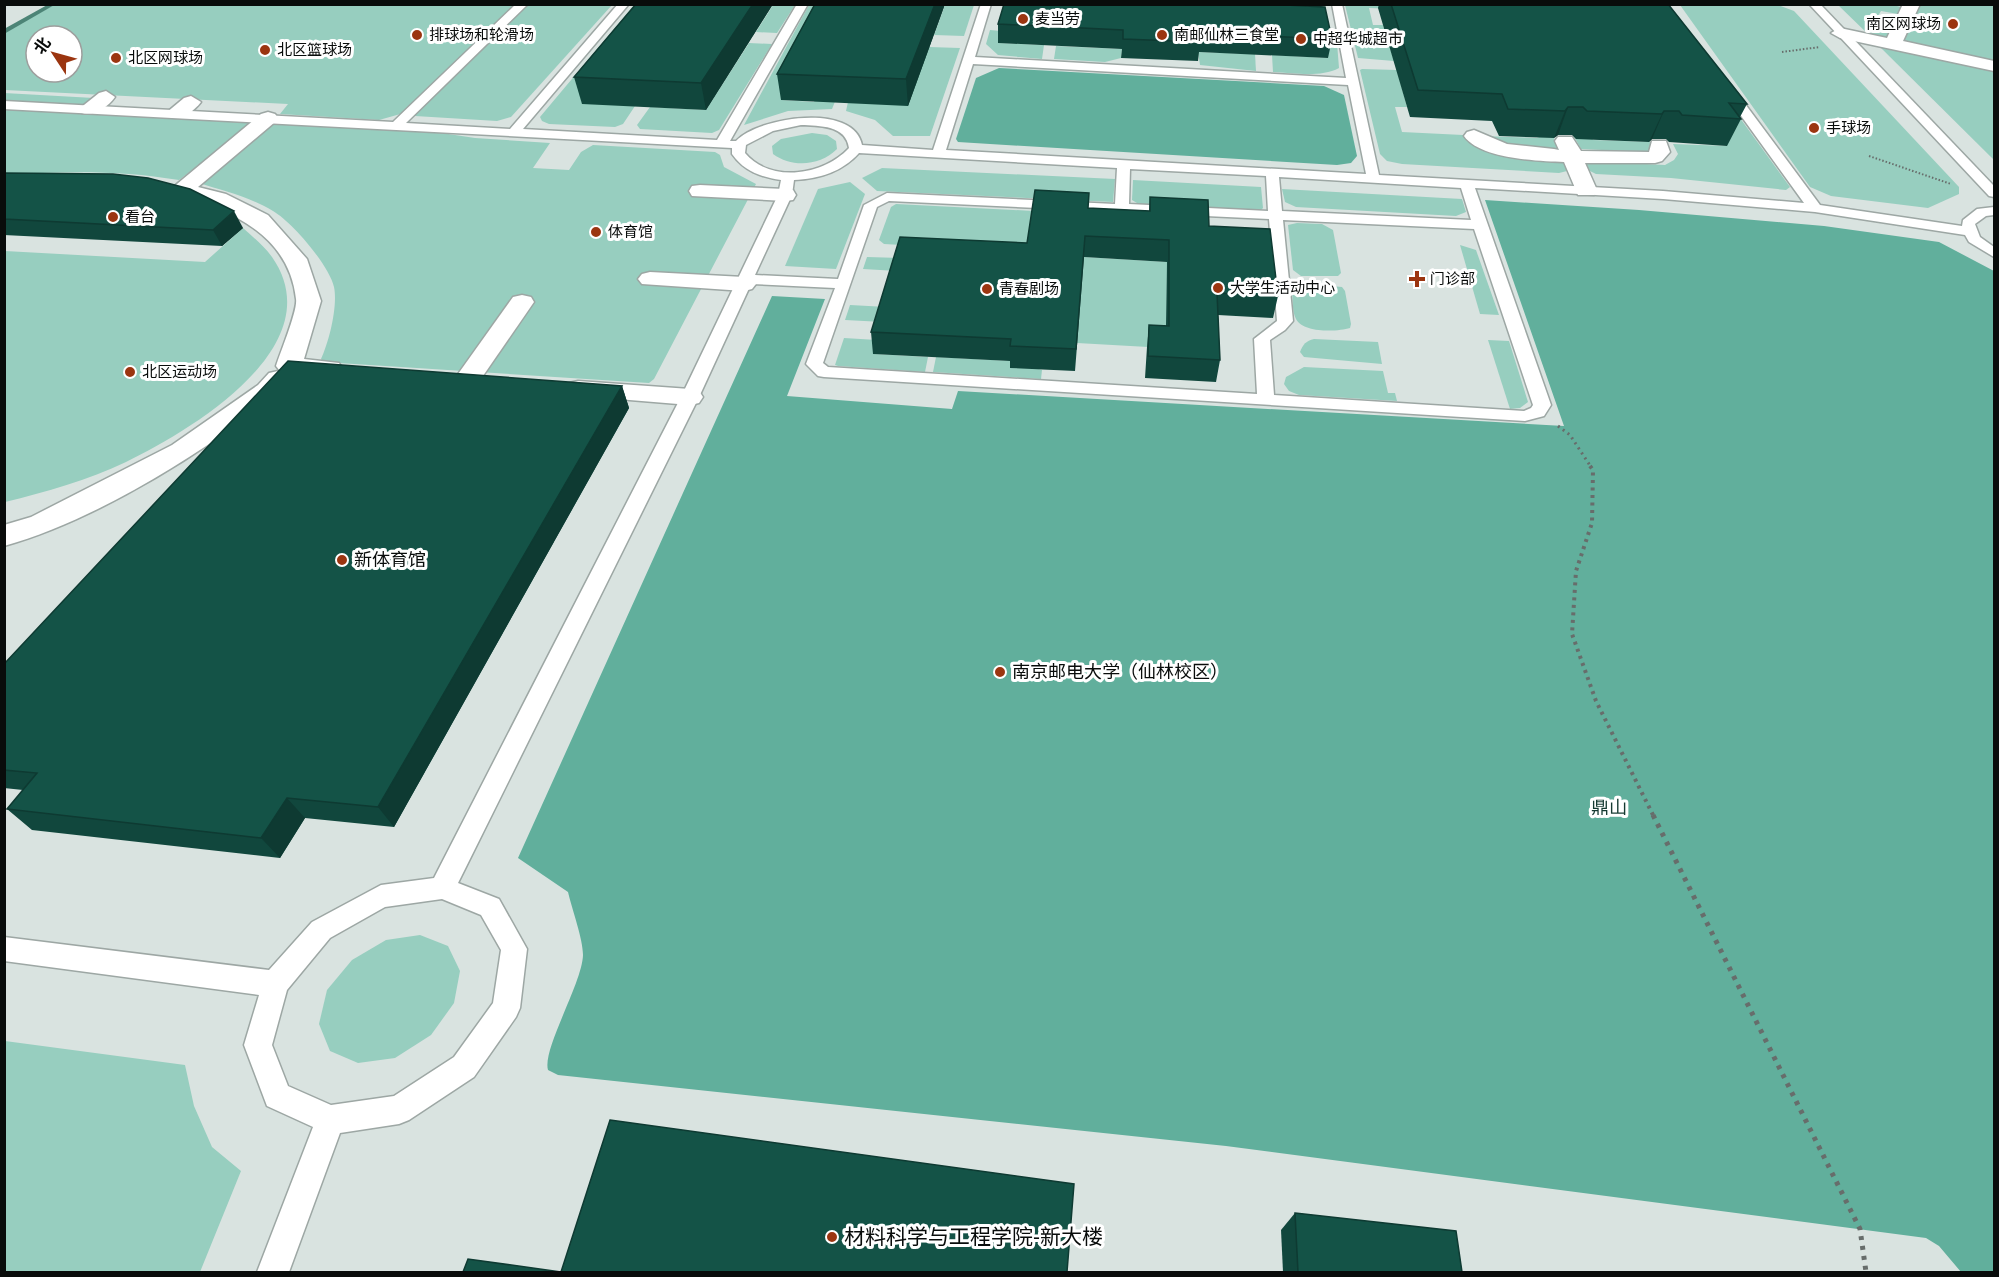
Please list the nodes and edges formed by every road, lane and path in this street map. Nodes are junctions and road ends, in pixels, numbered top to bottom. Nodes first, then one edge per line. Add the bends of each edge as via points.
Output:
1 (523, 4) edge
2 (624, 4) edge
3 (803, 4) edge
4 (986, 4) edge
5 (1337, 4) edge
6 (1814, 4) edge
7 (1912, 4) edge
8 (1840, 33) junction
9 (1893, 44) junction
10 (1826, 46) dead end
11 (1782, 52) dead end
12 (969, 60) junction
13 (1995, 66) edge
14 (1720, 79) edge
15 (1353, 82) junction
16 (106, 97) dead end
17 (4, 105) edge
18 (89, 109) junction
19 (270, 114) junction
20 (397, 125) junction
21 (515, 131) junction
22 (1474, 136) edge
23 (722, 143) junction
24 (740, 145) junction
25 (1659, 146) edge
26 (856, 148) junction
27 (1568, 148) junction
28 (939, 152) junction
29 (1869, 156) dead end
30 (1124, 163) junction
31 (1272, 171) junction
32 (1373, 178) junction
33 (1466, 182) junction
34 (787, 185) junction
35 (1959, 187) dead end
36 (1586, 190) junction
37 (700, 191) dead end
38 (1995, 193) edge
39 (1815, 208) junction
40 (1122, 209) junction
41 (1995, 211) edge
42 (1276, 215) junction
43 (1480, 225) junction
44 (1972, 232) junction
45 (1995, 253) edge
46 (650, 279) dead end
47 (745, 282) junction
48 (844, 284) junction
49 (522, 302) dead end
50 (289, 366) junction
51 (349, 371) edge
52 (467, 380) edge
53 (549, 386) edge
54 (690, 397) junction
55 (1266, 400) junction
56 (1538, 412) junction
57 (4, 536) edge
58 (442, 888) junction
59 (4, 949) edge
60 (275, 984) junction
61 (330, 1120) junction
62 (273, 1272) edge
63 (1866, 1272) edge

1 - 20 lane
2 - 21 lane
3 - 23 lane
4 - 12 lane
5 - 15 lane
6 - 8 lane
7 - 9 street
8 - 9 street
8 - 38 lane
9 - 13 street
10 - 11 path
12 - 15 lane
12 - 28 lane
14 - 39 lane
15 - 32 lane
16 - 18 street
17 - 18 lane
18 - 19 lane via 184,108
19 - 20 lane
19 - 50 street via 171,188 218,199 260,220 295,259 309,301
20 - 21 lane
21 - 23 lane
22 - 27 street via 1480,144 1495,149
23 - 24 lane
24 - 26 lane via 756,131 770,126 817,121 852,134
24 - 34 lane via 739,154 744,162
25 - 27 street via 1655,157 1646,158
26 - 28 lane
26 - 34 lane via 840,164
27 - 36 street
28 - 30 lane
29 - 35 path
30 - 31 lane
30 - 40 lane
31 - 32 lane
31 - 42 lane
32 - 33 lane
33 - 36 lane
33 - 43 lane
34 - 37 street
34 - 47 lane
36 - 39 lane
39 - 44 lane
40 - 42 lane
40 - 48 lane via 887,197 871,205
41 - 44 lane via 1982,212 1968,223
42 - 43 lane
42 - 55 lane via 1286,321 1262,339
43 - 56 lane via 1542,405
44 - 45 lane via 1974,239
46 - 47 street
47 - 48 lane
47 - 54 lane
48 - 55 lane via 814,364 824,372
49 - 52 street
50 - 51 street
50 - 57 street via 267,391 182,451 42,524
53 - 54 street
54 - 58 lane
55 - 56 lane via 1525,416
56 - 63 path via 1570,435 1593,470 1592,522 1576,571 1572,634 1596,701 1860,1229
58 - 60 lane via 381,896 321,930
58 - 61 lane via 490,907 514,950 506,1008 464,1067 399,1110
59 - 60 lane
60 - 61 lane via 258,1045 277,1096
61 - 62 lane

